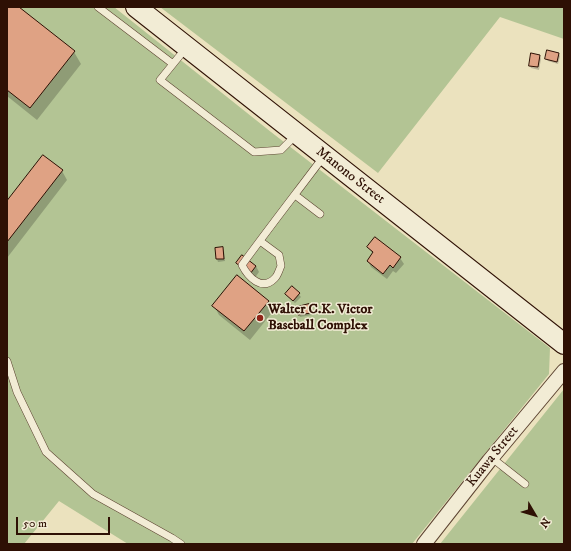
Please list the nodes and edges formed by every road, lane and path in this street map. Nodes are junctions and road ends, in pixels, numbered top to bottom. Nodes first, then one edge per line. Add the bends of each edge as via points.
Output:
1 (98, 7) edge
2 (136, 7) edge
3 (187, 47) junction
4 (173, 64) junction
5 (297, 134) junction
6 (324, 155) junction
7 (295, 194) junction
8 (320, 214) dead end
9 (260, 241) junction
10 (564, 344) edge
11 (7, 360) edge
12 (564, 371) edge
13 (492, 458) junction
14 (525, 484) dead end
15 (181, 544) edge
16 (424, 544) edge

1 - 4 lane
2 - 3 street, Manono Street
3 - 4 lane
3 - 5 street, Manono Street
4 - 5 lane via 160,80 254,152 282,150
5 - 6 street, Manono Street
6 - 7 lane
6 - 10 street, Manono Street
7 - 8 lane
7 - 9 lane
9 - 9 lane via 242,265 257,283 268,283 275,278 282,266 279,255
11 - 15 lane via 17,392 46,452 93,494
12 - 13 street, Kuawa Street
13 - 14 lane
13 - 16 street, Kuawa Street

